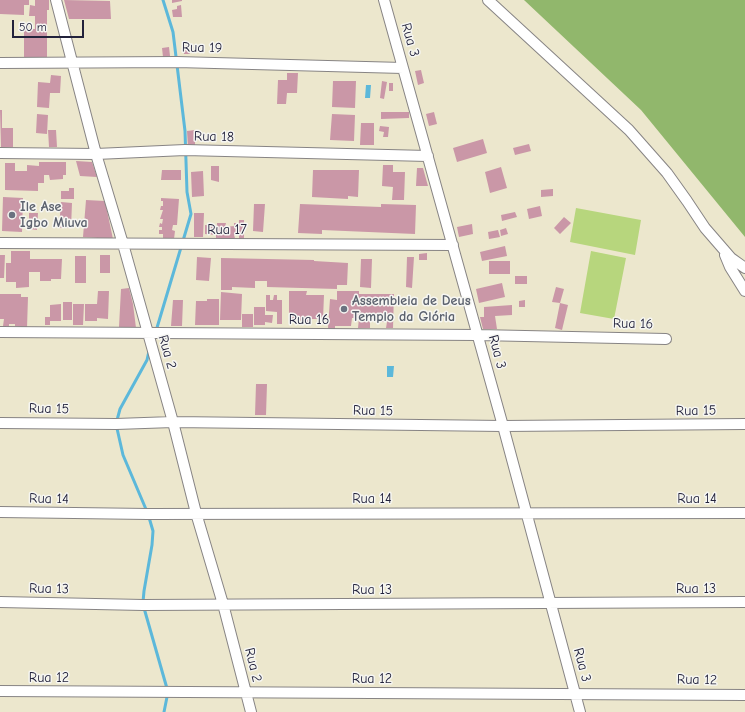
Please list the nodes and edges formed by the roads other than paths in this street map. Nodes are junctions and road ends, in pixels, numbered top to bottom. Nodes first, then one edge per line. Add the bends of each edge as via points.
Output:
1 (56, 0) edge
2 (384, 0) edge
3 (488, 0) edge
4 (0, 63) edge
5 (73, 63) junction
6 (403, 68) junction
7 (0, 153) edge
8 (96, 154) junction
9 (428, 156) junction
10 (0, 243) edge
11 (123, 244) junction
12 (453, 245) junction
13 (720, 246) junction
14 (745, 268) edge
15 (745, 290) edge
16 (0, 332) edge
17 (147, 333) junction
18 (478, 335) junction
19 (666, 339) dead end
20 (172, 422) junction
21 (0, 423) edge
22 (745, 424) edge
23 (503, 426) junction
24 (0, 512) edge
25 (196, 513) junction
26 (526, 513) junction
27 (745, 514) edge
28 (0, 602) edge
29 (745, 602) edge
30 (223, 604) junction
31 (551, 604) junction
32 (0, 692) edge
33 (575, 693) junction
34 (246, 694) junction
35 (745, 694) edge
36 (251, 712) edge
37 (580, 712) edge

1 - 5 street, Rua 2
2 - 6 street, Rua 3
3 - 13 street via 629,130 667,173
4 - 5 street, Rua 19
5 - 6 street, Rua 19 via 177,62
5 - 8 street, Rua 2
6 - 9 street, Rua 3
7 - 8 street, Rua 18
8 - 9 street, Rua 18 via 185,150
8 - 11 street, Rua 2
9 - 12 street, Rua 3
10 - 11 street, Rua 17
11 - 12 street, Rua 17
11 - 17 street, Rua 2
12 - 18 street, Rua 3
13 - 14 street
13 - 15 street
16 - 17 street, Rua 16
17 - 18 street, Rua 16
17 - 20 street, Rua 2
18 - 19 street, Rua 16
18 - 23 street, Rua 3
20 - 21 street, Rua 15
20 - 23 street, Rua 15
20 - 25 street, Rua 2
22 - 23 street, Rua 15
23 - 26 street, Rua 3
24 - 25 street, Rua 14
25 - 26 street, Rua 14
25 - 30 street, Rua 2
26 - 27 street, Rua 14
26 - 31 street, Rua 3
28 - 30 street, Rua 13
29 - 31 street, Rua 13
30 - 31 street, Rua 13
30 - 34 street, Rua 2
31 - 33 street, Rua 3
32 - 34 street, Rua 12
33 - 34 street, Rua 12
33 - 35 street, Rua 12
33 - 37 street, Rua 3
34 - 36 street, Rua 2

